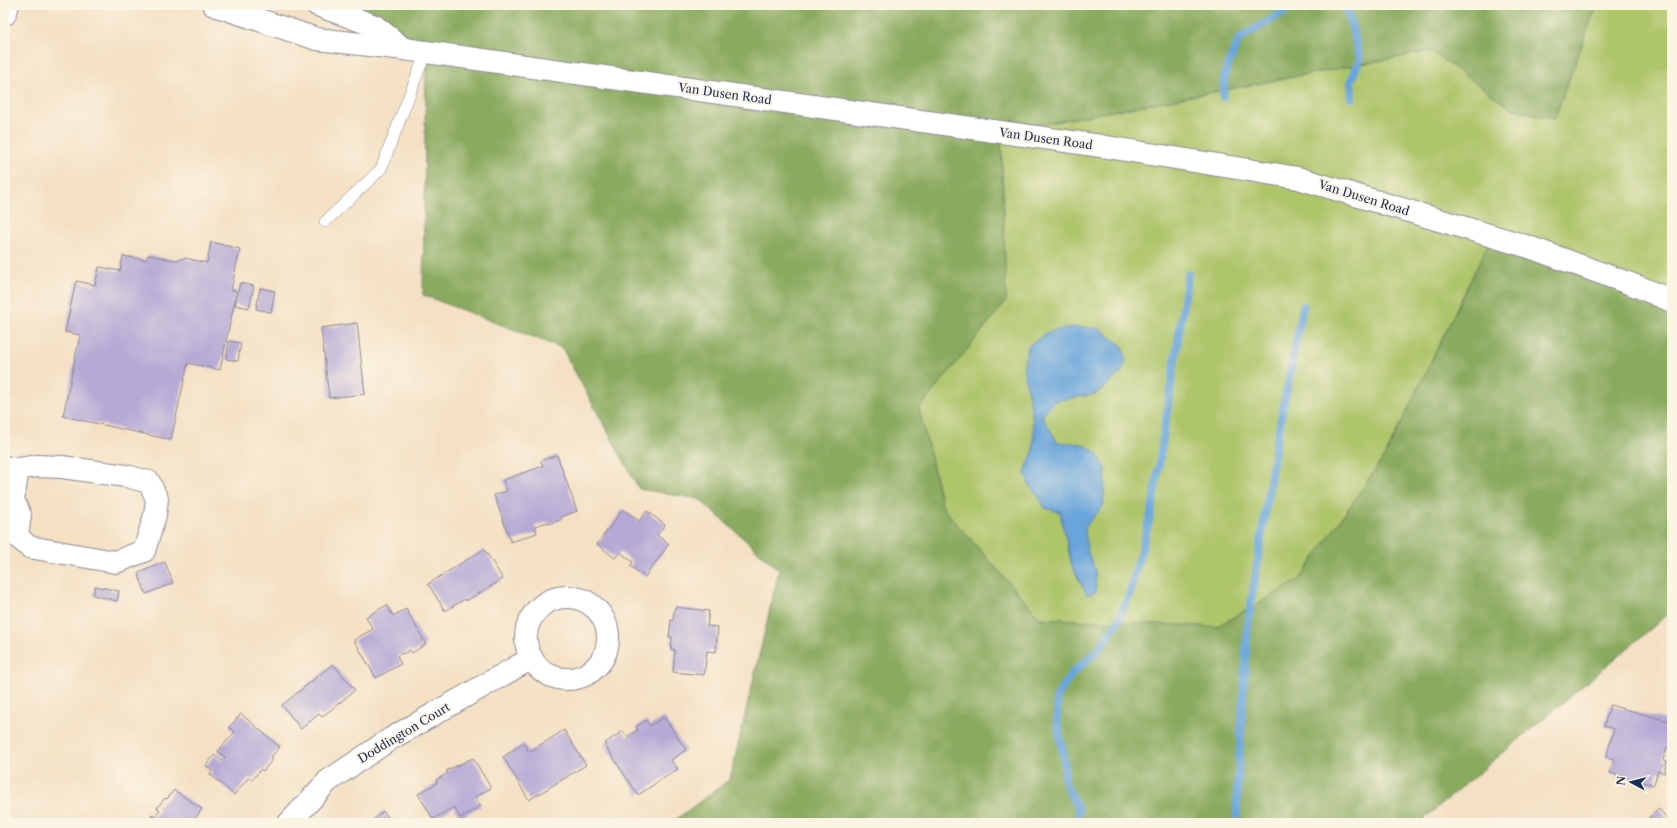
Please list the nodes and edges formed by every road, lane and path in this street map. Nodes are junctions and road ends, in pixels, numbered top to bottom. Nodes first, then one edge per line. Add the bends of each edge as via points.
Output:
1 (8, 5) edge
2 (214, 5) edge
3 (317, 5) edge
4 (5, 14) edge
5 (404, 49) junction
6 (426, 52) junction
7 (325, 222) dead end
8 (1672, 301) edge
9 (12, 468) edge
10 (532, 658) dead end
11 (289, 823) edge

1 - 4 main road
2 - 5 main road, Van Dusen Road via 316,39
3 - 5 main road via 375,26
5 - 6 main road, Van Dusen Road
6 - 7 lane via 381,169
6 - 8 main road, Van Dusen Road via 1101,146 1298,178 1529,247
9 - 9 main road via 62,467 126,476 149,482 157,499 144,551 116,562 29,547 17,536 20,515 13,500
10 - 11 main road, Doddington Court via 392,738 328,781

